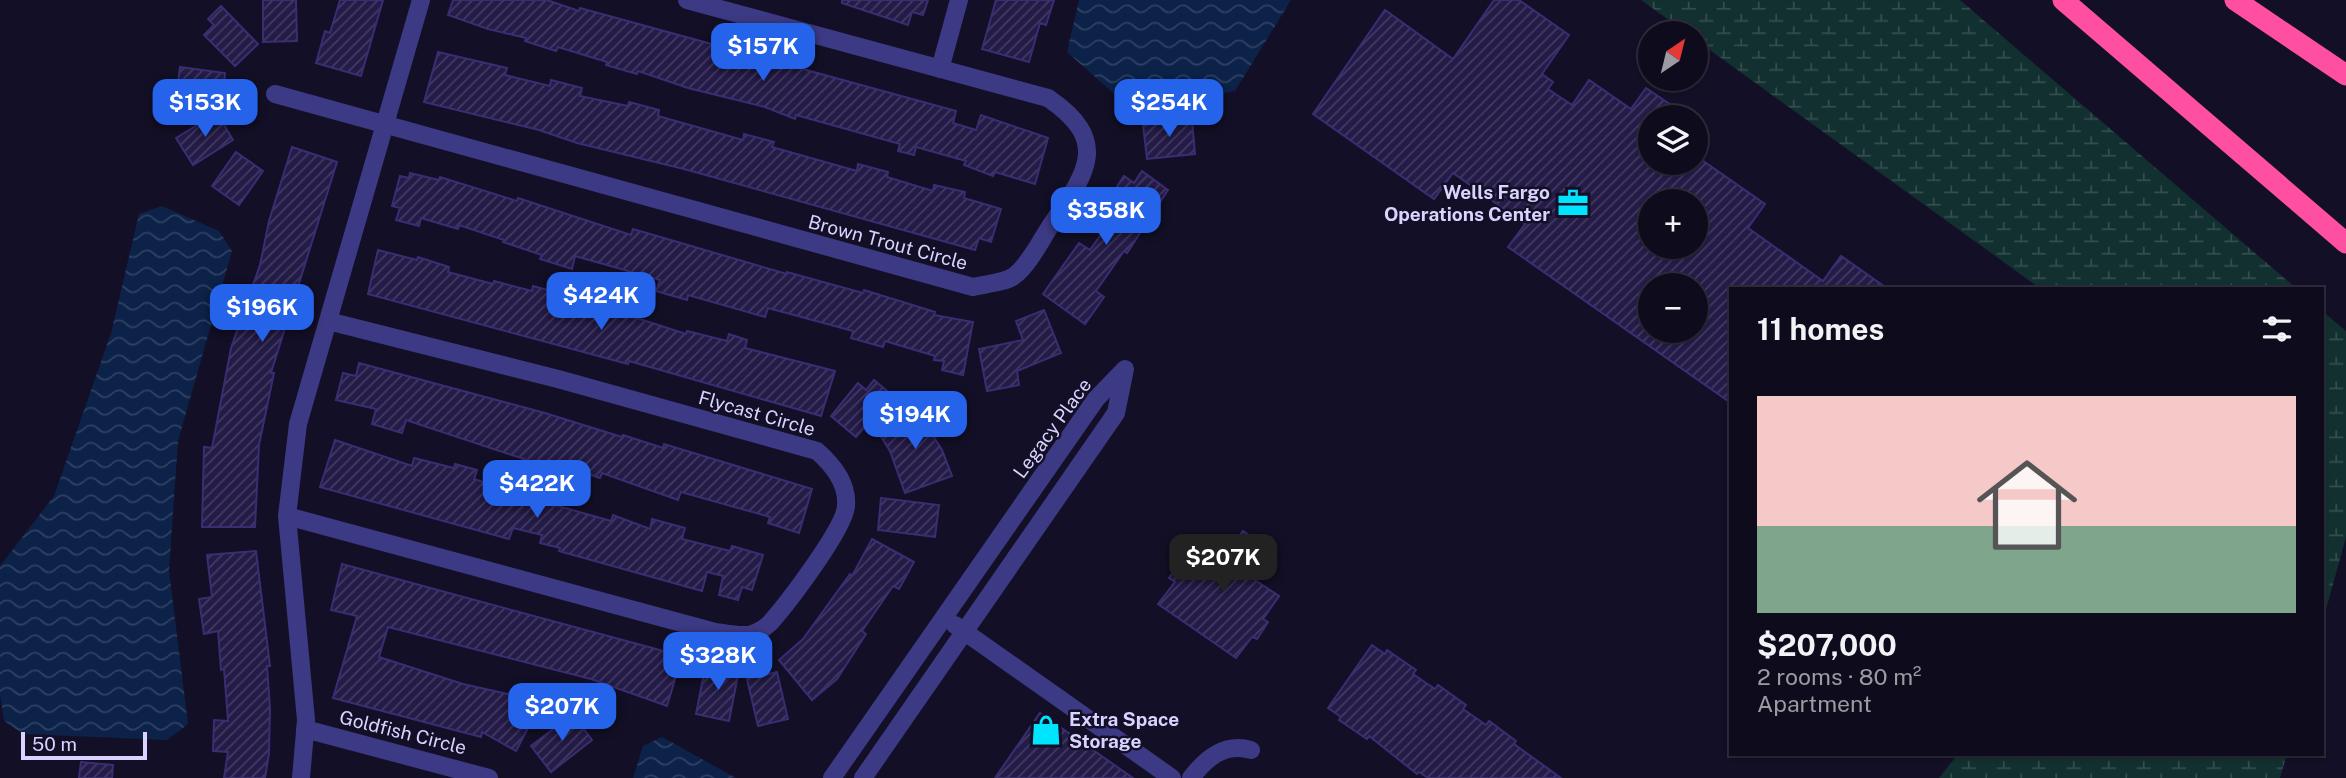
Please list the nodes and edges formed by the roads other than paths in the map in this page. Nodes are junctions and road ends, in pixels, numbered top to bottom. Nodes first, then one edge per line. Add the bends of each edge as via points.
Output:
1 (421, 0) edge
2 (687, 0) edge
3 (959, 0) edge
4 (2063, 0) edge
5 (2235, 0) edge
6 (940, 69) junction
7 (2346, 75) edge
8 (275, 94) dead end
9 (384, 126) junction
10 (2346, 243) edge
11 (327, 321) junction
12 (287, 516) junction
13 (943, 617) junction
14 (964, 632) junction
15 (305, 729) junction
16 (1251, 750) dead end
17 (301, 778) edge
18 (489, 778) edge
19 (832, 778) edge
20 (863, 778) edge
21 (1172, 778) edge
22 (1191, 778) edge

1 - 9 street
2 - 6 street, Brown Trout Circle
3 - 6 street
4 - 10 highway
5 - 7 highway
6 - 9 street, Brown Trout Circle via 1048,99 1072,115 1085,134 1088,152 1079,184 1014,276 973,288
8 - 9 street, Brown Trout Circle
9 - 11 street
11 - 12 street via 298,424
11 - 12 street, Flycast Circle via 817,451 833,465 847,504 832,538 768,625 750,635 715,632
12 - 15 street
13 - 14 street
13 - 14 street, Legacy Place via 1096,399 1125,369 1116,413
13 - 19 street, Legacy Place
14 - 20 street, Legacy Place
14 - 21 street
15 - 17 street
15 - 18 street, Goldfish Circle
16 - 22 street via 1218,752

